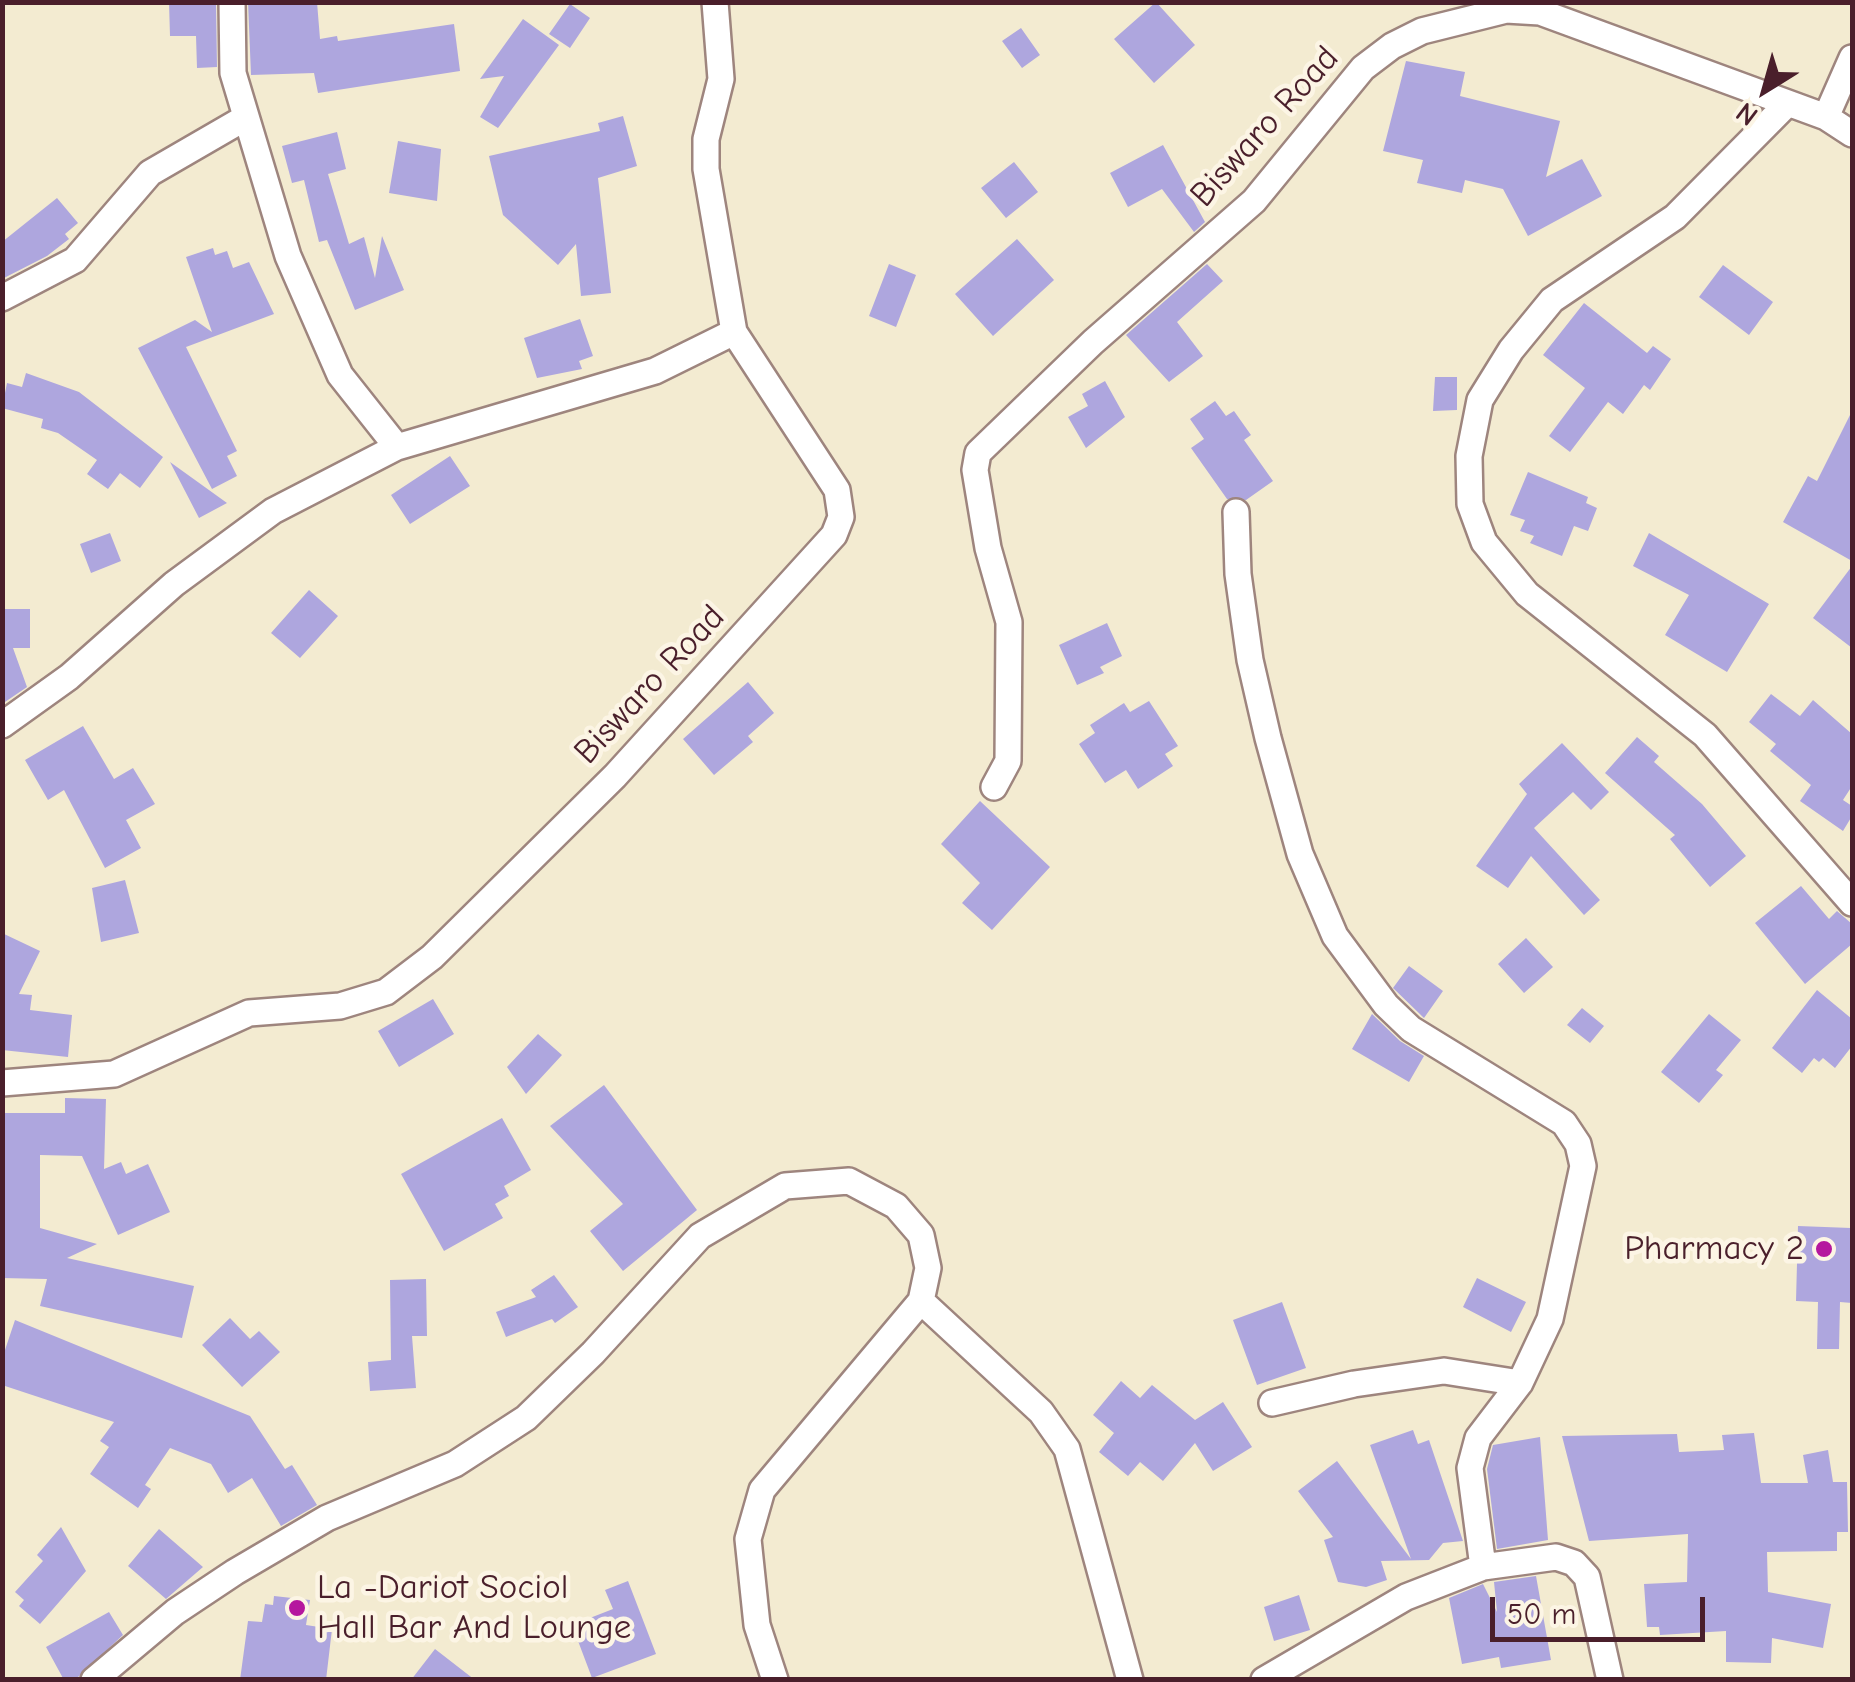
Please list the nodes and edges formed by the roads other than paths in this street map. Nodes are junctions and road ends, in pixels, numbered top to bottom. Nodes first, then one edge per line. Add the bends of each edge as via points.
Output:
1 (715, 2) edge
2 (1502, 6) edge
3 (234, 7) edge
4 (1543, 7) edge
5 (1852, 58) edge
6 (1786, 105) junction
7 (1826, 117) junction
8 (245, 118) junction
9 (1852, 134) edge
10 (2, 298) edge
11 (734, 332) junction
12 (397, 447) junction
13 (1236, 512) dead end
14 (2, 725) edge
15 (994, 787) dead end
16 (1852, 904) edge
17 (2, 1083) edge
18 (921, 1301) junction
19 (1520, 1383) junction
20 (1272, 1404) dead end
21 (1483, 1568) junction
22 (94, 1680) edge
23 (775, 1680) edge
24 (1130, 1680) edge
25 (1264, 1680) edge
26 (1610, 1680) edge

1 - 11 street, Biswaro Road via 721,79 706,169
2 - 4 street, Biswaro Road
2 - 15 street, Biswaro Road via 1422,31 1363,68 1254,202 978,452 988,548 1008,622 1008,761
3 - 8 street via 233,73
4 - 6 street, Biswaro Road
5 - 7 street
6 - 7 street, Biswaro Road
6 - 16 street via 1675,217 1552,300 1512,350 1480,400 1469,456 1470,504 1484,542 1527,594 1704,735
7 - 9 street, Biswaro Road
8 - 10 street via 150,173 74,260
8 - 12 street via 316,325 340,375
11 - 12 street via 655,371
11 - 17 street, Biswaro Road via 837,490 841,517 834,535 615,776 432,956 386,992 340,1006 249,1013 114,1074
12 - 14 street via 273,511
13 - 19 street via 1248,643 1268,738 1300,854 1336,936 1411,1029 1564,1123 1578,1144 1580,1196 1550,1319
18 - 22 street via 928,1268 921,1235 896,1206 849,1181 785,1186 700,1236 526,1418 455,1464 327,1518 235,1572
18 - 23 street via 762,1490 748,1539 756,1624
18 - 24 street via 1041,1412 1067,1448
19 - 20 street via 1444,1371
19 - 21 street via 1478,1438 1470,1468
21 - 25 street via 1406,1597
21 - 26 street via 1556,1557 1574,1563 1588,1577

